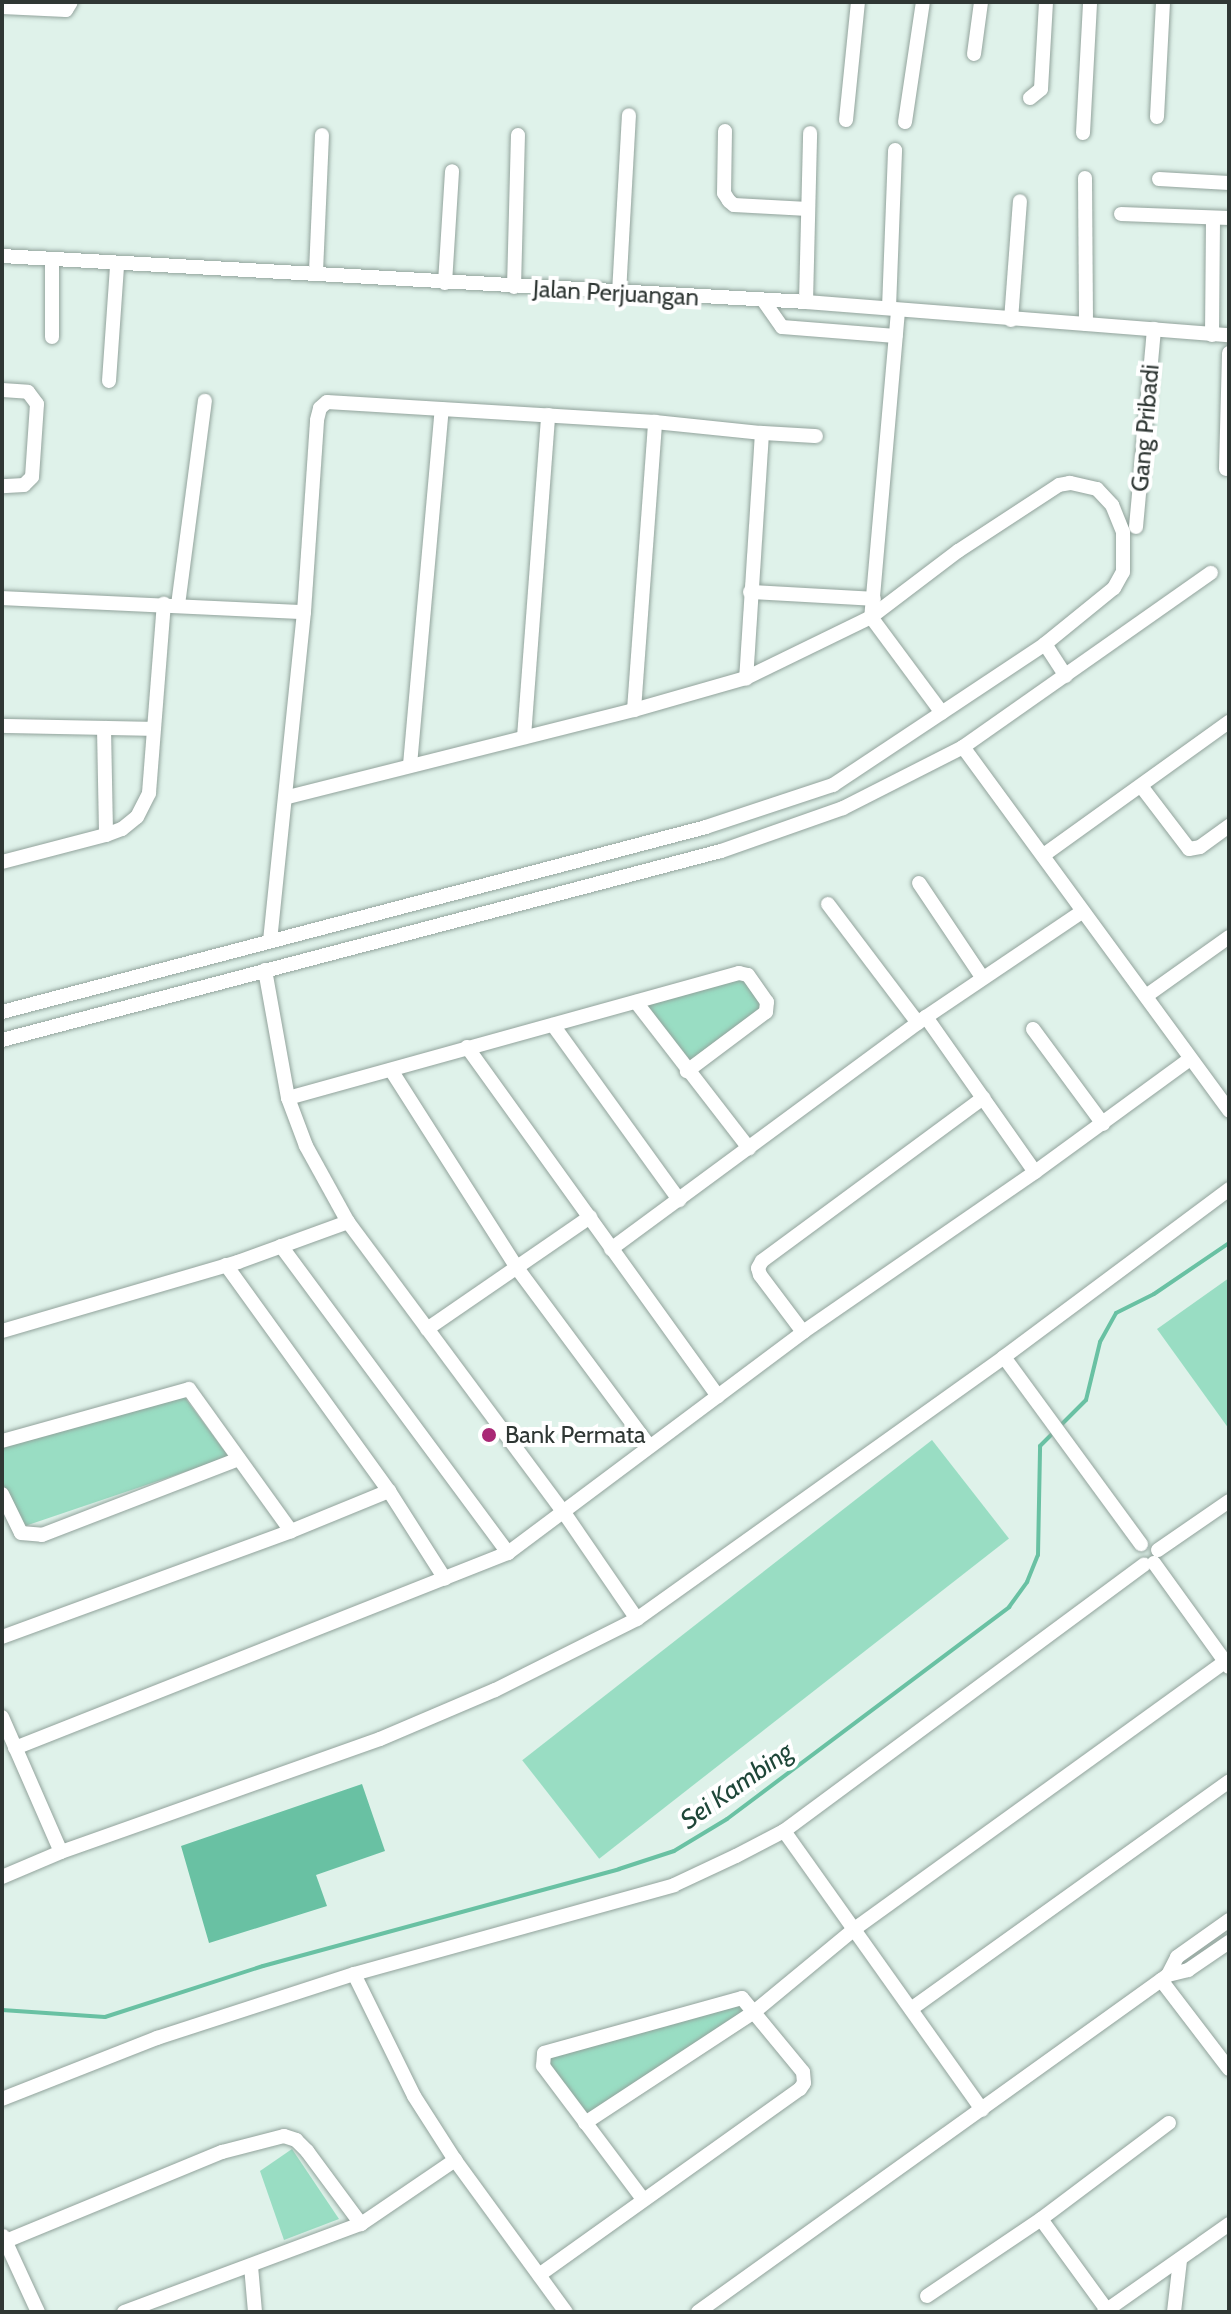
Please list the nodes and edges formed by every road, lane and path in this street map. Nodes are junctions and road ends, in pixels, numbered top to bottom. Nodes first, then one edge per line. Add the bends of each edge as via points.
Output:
1 (71, 2) edge
2 (858, 2) edge
3 (923, 2) edge
4 (981, 2) edge
5 (1046, 2) edge
6 (1090, 2) edge
7 (1163, 2) edge
8 (2, 7) edge
9 (974, 54) dead end
10 (1030, 98) dead end
11 (629, 115) dead end
12 (1157, 117) dead end
13 (846, 120) dead end
14 (905, 122) dead end
15 (725, 131) dead end
16 (810, 133) dead end
17 (1083, 133) dead end
18 (322, 135) dead end
19 (518, 135) dead end
20 (895, 150) dead end
21 (452, 171) dead end
22 (1085, 178) dead end
23 (1159, 179) dead end
24 (1229, 183) edge
25 (1020, 201) dead end
26 (808, 209) junction
27 (1121, 214) dead end
28 (1229, 218) edge
29 (1213, 219) junction
30 (2, 256) edge
31 (52, 260) junction
32 (117, 266) junction
33 (316, 272) junction
34 (445, 283) junction
35 (514, 287) junction
36 (619, 293) junction
37 (763, 300) junction
38 (806, 302) junction
39 (894, 310) junction
40 (1011, 320) junction
41 (1086, 324) junction
42 (1154, 329) junction
43 (1212, 335) junction
44 (1229, 335) edge
45 (896, 336) junction
46 (52, 337) dead end
47 (1229, 353) edge
48 (109, 381) dead end
49 (2, 390) edge
50 (205, 401) dead end
51 (442, 409) junction
52 (548, 415) junction
53 (655, 422) junction
54 (762, 433) junction
55 (816, 436) dead end
56 (1226, 469) dead end
57 (2, 486) edge
58 (1136, 527) dead end
59 (1211, 573) dead end
60 (750, 592) junction
61 (2, 598) edge
62 (874, 599) junction
63 (171, 604) junction
64 (304, 612) junction
65 (871, 617) junction
66 (1045, 644) junction
67 (1066, 676) junction
68 (746, 678) junction
69 (634, 710) junction
70 (942, 713) junction
71 (1229, 722) edge
72 (2, 726) edge
73 (104, 728) junction
74 (152, 729) junction
75 (524, 737) junction
76 (963, 747) junction
77 (410, 765) junction
78 (833, 785) junction
79 (1141, 786) junction
80 (287, 797) junction
81 (843, 808) junction
82 (1229, 826) edge
83 (106, 835) junction
84 (1045, 854) junction
85 (2, 862) edge
86 (919, 883) dead end
87 (828, 904) dead end
88 (386, 910) junction
89 (1083, 911) junction
90 (393, 935) junction
91 (1229, 937) edge
92 (270, 941) junction
93 (265, 970) junction
94 (139, 976) junction
95 (982, 977) junction
96 (1146, 996) junction
97 (148, 1000) junction
98 (636, 1002) junction
99 (2, 1012) edge
100 (922, 1020) junction
101 (553, 1025) junction
102 (1033, 1029) dead end
103 (2, 1040) edge
104 (467, 1047) junction
105 (1190, 1059) junction
106 (391, 1070) junction
107 (687, 1071) junction
108 (288, 1098) junction
109 (983, 1098) junction
110 (1229, 1111) edge
111 (1103, 1124) junction
112 (749, 1148) junction
113 (1035, 1172) junction
114 (1229, 1189) edge
115 (679, 1200) junction
116 (590, 1217) junction
117 (348, 1222) junction
118 (281, 1246) junction
119 (611, 1249) junction
120 (226, 1265) junction
121 (517, 1268) junction
122 (427, 1329) junction
123 (2, 1331) edge
124 (803, 1332) junction
125 (1004, 1357) junction
126 (718, 1396) junction
127 (2, 1441) edge
128 (649, 1446) junction
129 (239, 1459) junction
130 (389, 1491) junction
131 (2, 1494) edge
132 (1229, 1501) edge
133 (565, 1514) junction
134 (291, 1531) junction
135 (508, 1553) junction
136 (1152, 1559) junction
137 (445, 1579) junction
138 (637, 1619) junction
139 (2, 1637) edge
140 (1227, 1664) edge
141 (2, 1717) edge
142 (15, 1748) junction
143 (1229, 1781) edge
144 (784, 1831) junction
145 (61, 1852) junction
146 (2, 1877) edge
147 (1229, 1920) edge
148 (853, 1930) junction
149 (1229, 1942) edge
150 (354, 1974) junction
151 (1165, 1978) junction
152 (911, 2009) junction
153 (754, 2012) junction
154 (1229, 2069) edge
155 (2, 2099) edge
156 (982, 2110) junction
157 (585, 2123) junction
158 (1169, 2123) dead end
159 (455, 2160) junction
160 (643, 2199) junction
161 (1041, 2219) junction
162 (361, 2224) junction
163 (1229, 2224) edge
164 (4, 2238) edge
165 (1180, 2260) junction
166 (251, 2266) junction
167 (539, 2275) junction
168 (927, 2296) dead end
169 (158, 2306) edge
170 (1106, 2311) edge
171 (38, 2312) edge
172 (124, 2312) edge
173 (255, 2312) edge
174 (566, 2312) edge
175 (698, 2312) edge
176 (1174, 2312) edge

1 - 8 street via 66,10
2 - 13 street
3 - 14 street
4 - 9 street
5 - 10 street via 1041,89
6 - 17 street
7 - 12 street
11 - 36 street
15 - 26 street via 724,193 729,201
16 - 26 street
18 - 33 street
19 - 35 street
20 - 39 street
21 - 34 street
22 - 41 street
23 - 24 street
25 - 40 street
26 - 38 street
27 - 29 street
28 - 29 street
29 - 43 street
30 - 31 street, Jalan Perjuangan
31 - 32 street, Jalan Perjuangan
31 - 46 street
32 - 33 street, Jalan Perjuangan
32 - 48 street
33 - 34 street, Jalan Perjuangan
34 - 35 street, Jalan Perjuangan
35 - 36 street, Jalan Perjuangan
36 - 37 street, Jalan Perjuangan
37 - 38 street, Jalan Perjuangan
37 - 45 street via 782,327
38 - 39 street, Jalan Perjuangan
39 - 40 street, Jalan Perjuangan
39 - 45 street
40 - 41 street, Jalan Perjuangan
41 - 42 street, Jalan Perjuangan
42 - 43 street, Jalan Perjuangan
42 - 58 street, Gang Pribadi
43 - 44 street, Jalan Perjuangan
45 - 62 street
47 - 56 street
49 - 57 street via 28,392 37,404 32,477 24,485
50 - 63 street
51 - 52 street
51 - 64 street via 330,401 320,408
51 - 77 street
52 - 53 street
52 - 75 street
53 - 54 street
53 - 69 street
54 - 55 street
54 - 60 street
59 - 67 street
60 - 62 street
60 - 68 street
61 - 63 street
62 - 65 street
63 - 64 street
63 - 74 street
64 - 80 street
65 - 66 street via 1048,490 1070,483 1097,489 1112,505 1123,532 1123,572 1114,588
65 - 68 street
65 - 70 street
66 - 67 street
66 - 70 street
67 - 76 street
68 - 69 street
69 - 75 street
70 - 78 street
71 - 79 street
72 - 73 street
73 - 74 street
73 - 83 street
74 - 83 street via 149,793 137,817
75 - 77 street
76 - 81 street
76 - 84 street
77 - 80 street
78 - 81 street
78 - 88 street via 706,827
79 - 82 street via 1185,847 1200,847
79 - 84 street
80 - 92 street
81 - 90 street via 721,851
83 - 85 street
84 - 89 street
86 - 95 street
87 - 100 street
88 - 90 street
88 - 92 street
89 - 95 street
89 - 96 street
90 - 93 street
91 - 96 street
92 - 94 street
93 - 97 street
93 - 108 street
94 - 97 street
94 - 99 street
95 - 100 street
96 - 105 street
97 - 103 street
98 - 101 street
98 - 107 street
98 - 107 street via 739,973 757,985 767,1002 766,1012
100 - 109 street
100 - 112 street
101 - 104 street
101 - 115 street
102 - 111 street
104 - 106 street
104 - 116 street
105 - 110 street
105 - 111 street
106 - 108 street
106 - 121 street
107 - 112 street
108 - 117 street via 306,1146
109 - 113 street
109 - 124 street via 762,1261 760,1275
111 - 113 street
112 - 115 street
113 - 124 street
114 - 125 street
115 - 119 street
116 - 119 street
116 - 121 street
117 - 118 street
117 - 122 street
118 - 120 street
118 - 135 street
119 - 126 street
120 - 123 street
120 - 130 street
121 - 122 street
121 - 128 street
122 - 133 street
124 - 126 street
125 - 136 street via 1141,1544 1136,1553
125 - 138 street
126 - 128 street
127 - 129 street via 189,1389
128 - 133 street
129 - 131 street via 42,1535 21,1533
129 - 134 street
130 - 134 street
130 - 137 street
132 - 136 street
133 - 135 street
133 - 138 street
134 - 139 street
135 - 137 street
136 - 140 street
136 - 144 street
137 - 142 street
138 - 145 street via 495,1690 380,1739
140 - 148 street
141 - 142 street
142 - 145 street
143 - 152 street
144 - 148 street
144 - 150 street via 674,1885
145 - 146 street
147 - 151 street via 1177,1957
148 - 152 street
148 - 153 street
149 - 151 street via 1188,1970
150 - 155 street via 157,2038
150 - 159 street via 386,2045
151 - 154 street
151 - 156 street
152 - 156 street
153 - 157 street
153 - 157 street via 739,1998 544,2053 543,2066
153 - 160 street via 803,2072 804,2083
156 - 175 street
157 - 160 street
158 - 161 street
159 - 162 street
159 - 167 street
160 - 167 street
161 - 168 street
161 - 170 street
162 - 164 street via 307,2151 284,2136 222,2152
162 - 166 street
163 - 165 street
164 - 171 street
165 - 170 street
165 - 176 street
166 - 169 street
166 - 173 street
167 - 174 street
169 - 172 street

